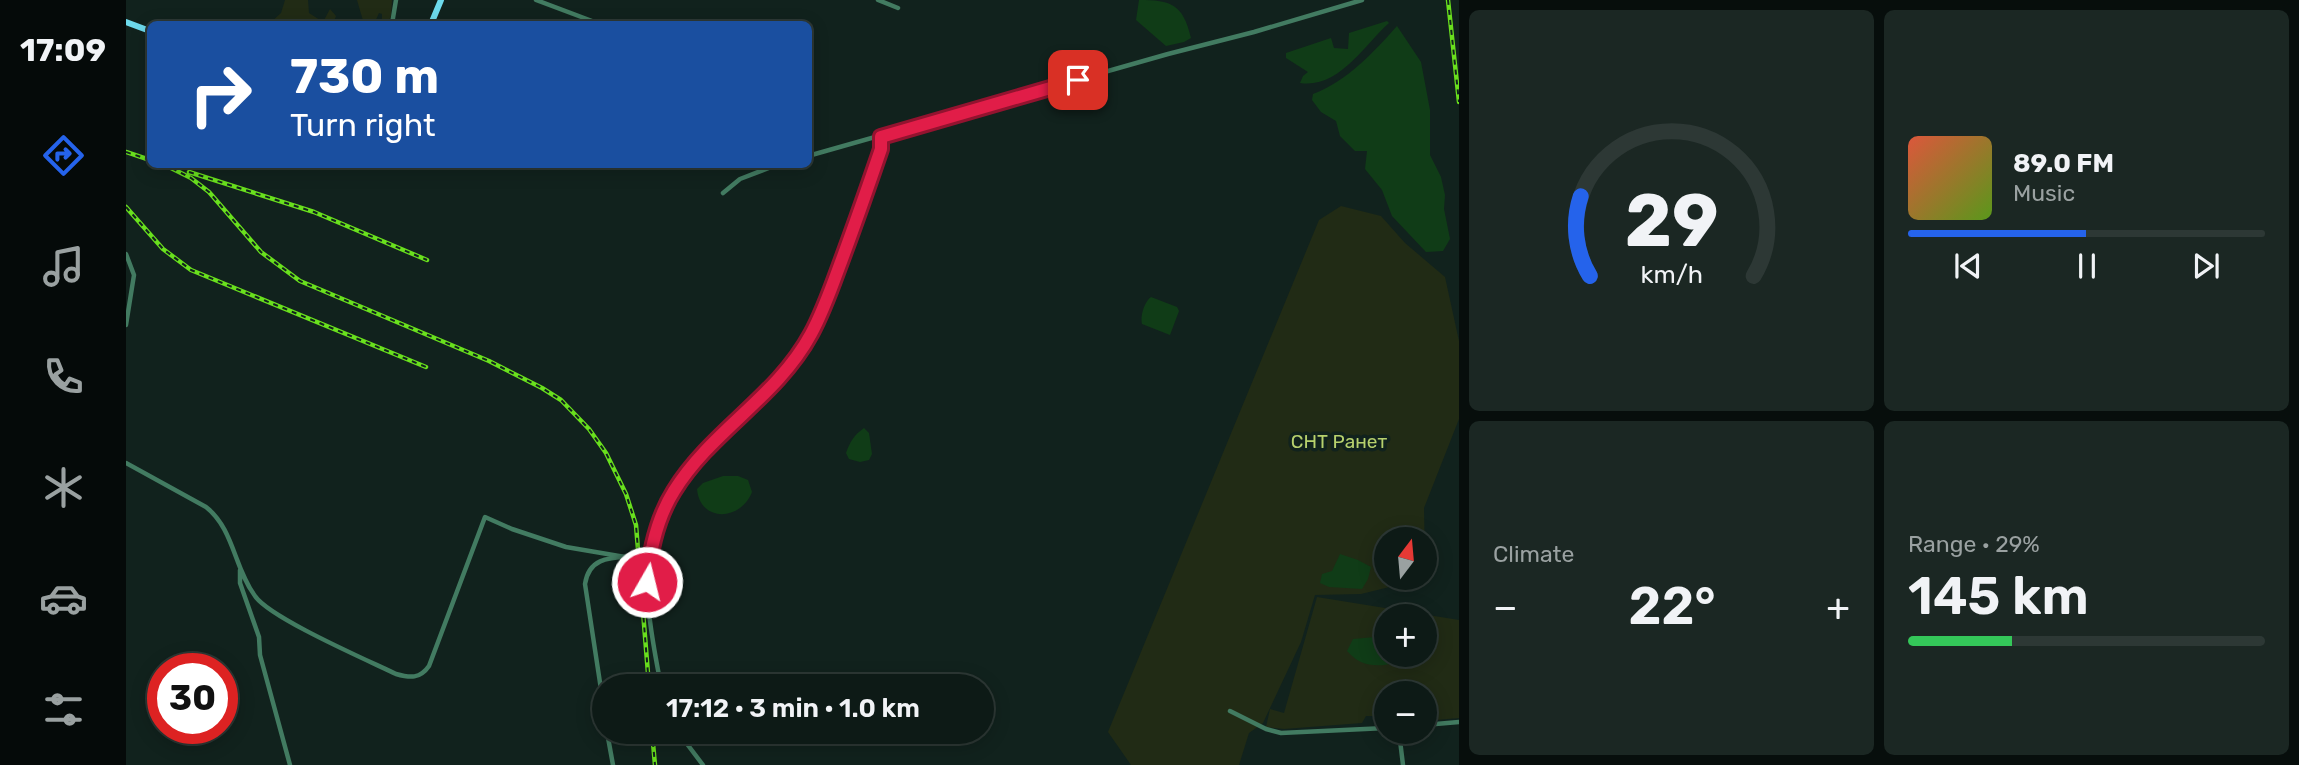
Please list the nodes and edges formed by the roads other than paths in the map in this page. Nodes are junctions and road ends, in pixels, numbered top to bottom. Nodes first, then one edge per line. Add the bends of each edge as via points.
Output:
1 (396, 0) edge
2 (441, 0) edge
3 (536, 0) edge
4 (878, 0) edge
5 (1362, 0) edge
6 (898, 8) dead end
7 (392, 21) edge
8 (432, 21) edge
9 (592, 21) edge
10 (126, 22) edge
11 (147, 30) edge
12 (881, 137) junction
13 (812, 155) edge
14 (769, 168) edge
15 (723, 193) dead end
16 (126, 254) edge
17 (126, 325) edge
18 (126, 463) edge
19 (650, 554) junction
20 (625, 557) junction
21 (239, 566) junction
22 (599, 674) edge
23 (659, 674) edge
24 (1230, 711) dead end
25 (1459, 722) edge
26 (1437, 724) edge
27 (1374, 729) edge
28 (609, 744) edge
29 (687, 744) edge
30 (1400, 744) edge
31 (290, 765) edge
32 (613, 765) edge
33 (703, 765) edge
34 (1403, 765) edge

1 - 7 street
2 - 8 main road
3 - 9 street
4 - 6 street
5 - 12 street
10 - 11 main road
12 - 13 street
12 - 19 street via 857,220 811,335 773,387 675,489
14 - 15 street via 740,179
16 - 17 street via 134,275
18 - 21 street via 217,516
19 - 20 street
19 - 23 street via 647,582
20 - 21 street via 566,547 485,517 429,666 419,676 408,677 270,609 256,599
20 - 22 street via 602,561 587,573
21 - 31 street
24 - 27 street via 1280,733
25 - 26 street
28 - 32 street
29 - 33 street
30 - 34 street

